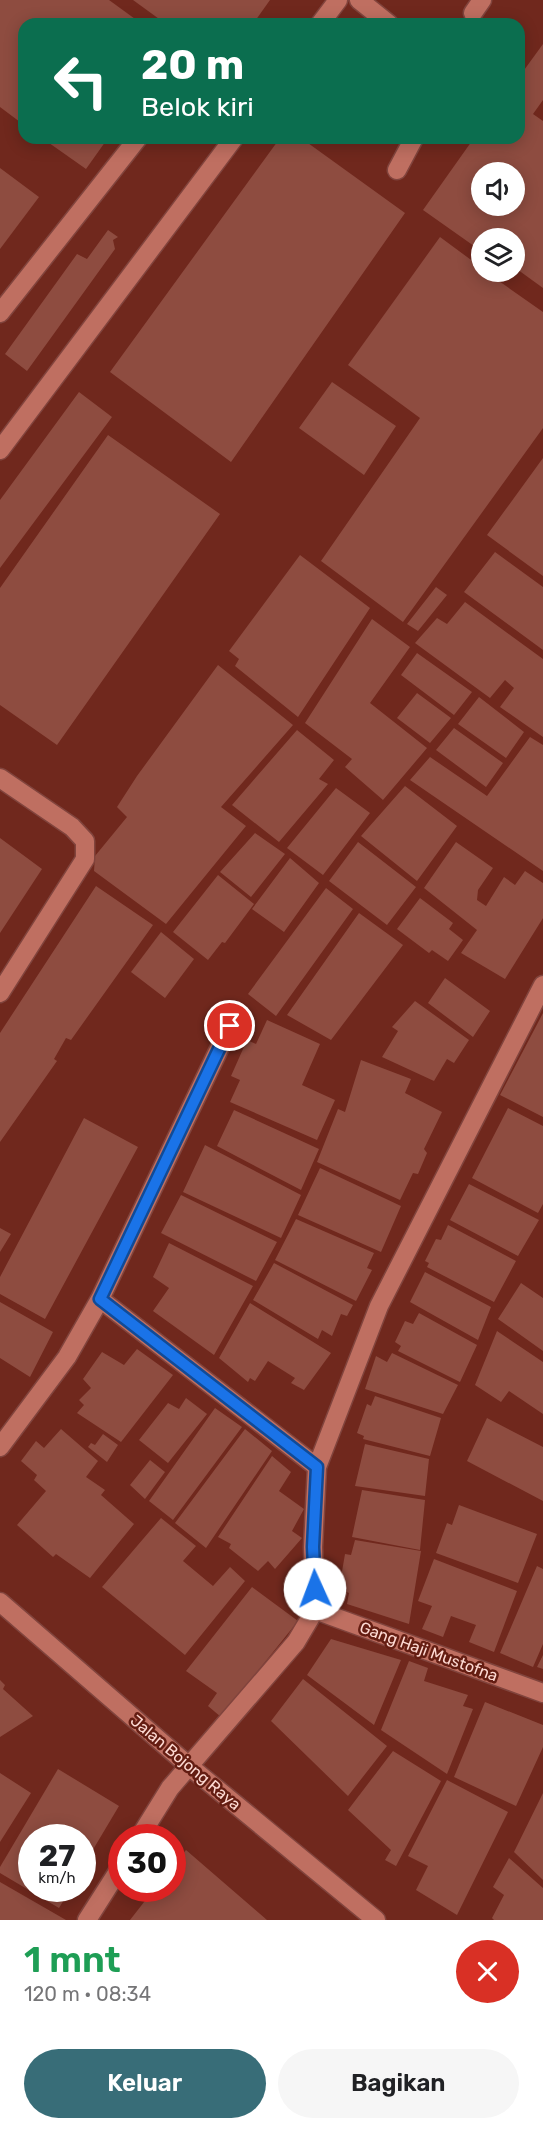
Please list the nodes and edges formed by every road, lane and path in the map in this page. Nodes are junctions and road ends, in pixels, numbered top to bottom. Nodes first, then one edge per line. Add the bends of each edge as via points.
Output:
1 (338, 0) edge
2 (359, 0) edge
3 (324, 18) edge
4 (382, 18) edge
5 (133, 144) edge
6 (229, 144) edge
7 (411, 144) edge
8 (397, 170) dead end
9 (0, 313) edge
10 (2, 443) edge
11 (0, 778) edge
12 (543, 985) edge
13 (0, 993) edge
14 (230, 1026) dead end
15 (100, 1299) junction
16 (0, 1446) edge
17 (317, 1467) junction
18 (0, 1602) edge
19 (315, 1610) junction
20 (543, 1693) edge
21 (189, 1766) junction
22 (148, 1824) edge
23 (108, 1887) edge
24 (87, 1920) edge
25 (375, 1920) edge

1 - 3 street
2 - 4 street
5 - 9 street
6 - 10 street
7 - 8 street
11 - 13 street via 72,827 85,842 85,859
12 - 17 street via 379,1306
14 - 15 street
15 - 16 street via 67,1357
15 - 17 street
17 - 19 street
18 - 21 street, Jalan Bojong Raya
19 - 20 street, Gang Haji Mustofna
19 - 21 street via 296,1642
21 - 22 street
21 - 25 street, Jalan Bojong Raya
23 - 24 street

